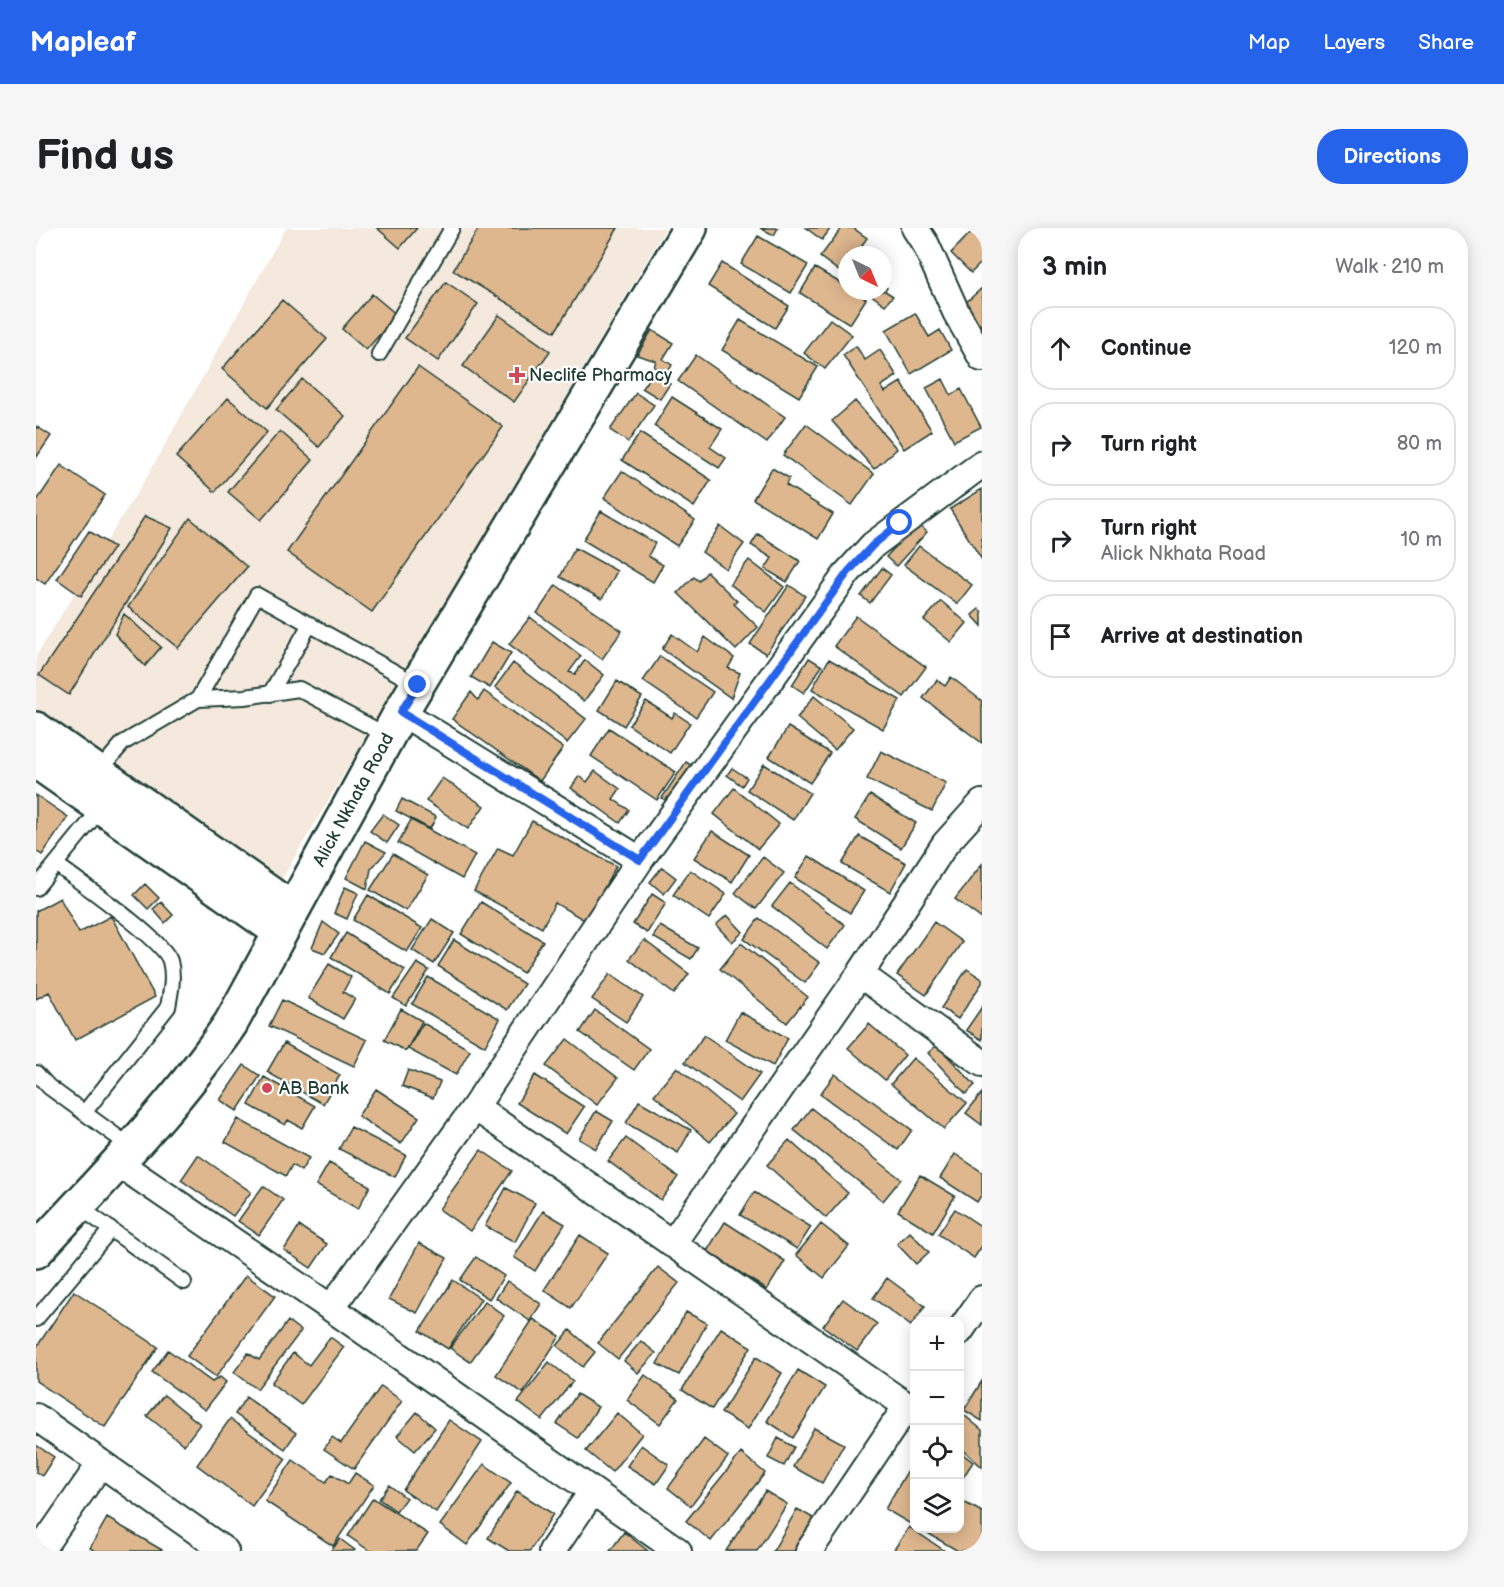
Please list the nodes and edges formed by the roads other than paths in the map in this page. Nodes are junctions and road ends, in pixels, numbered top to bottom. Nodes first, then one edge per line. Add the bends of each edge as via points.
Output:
1 (452, 228) edge
2 (690, 228) edge
3 (928, 234) edge
4 (379, 354) dead end
5 (982, 358) edge
6 (982, 464) edge
7 (309, 624) junction
8 (270, 694) junction
9 (198, 699) junction
10 (402, 711) junction
11 (36, 729) edge
12 (36, 761) edge
13 (95, 791) junction
14 (982, 803) edge
15 (640, 860) junction
16 (57, 865) junction
17 (36, 888) edge
18 (285, 920) junction
19 (860, 974) junction
20 (982, 1063) edge
21 (36, 1073) edge
22 (475, 1107) junction
23 (84, 1113) junction
24 (125, 1155) junction
25 (78, 1206) junction
26 (111, 1229) junction
27 (672, 1244) junction
28 (36, 1251) edge
29 (184, 1282) dead end
30 (982, 1299) edge
31 (331, 1308) junction
32 (36, 1319) edge
33 (964, 1325) edge
34 (910, 1399) edge
35 (910, 1401) edge
36 (36, 1417) edge
37 (101, 1463) junction
38 (592, 1492) junction
39 (40, 1551) edge
40 (225, 1551) edge
41 (552, 1551) edge
42 (678, 1551) edge
43 (809, 1551) edge

1 - 4 lane
2 - 10 main road, Alick Nkhata Road
3 - 5 street via 956,312
6 - 15 street via 891,531 848,572
7 - 8 lane
7 - 9 lane via 257,595
7 - 10 lane
8 - 9 lane
8 - 10 lane via 298,689
9 - 13 lane via 123,743
10 - 15 street
10 - 18 main road, Alick Nkhata Road
11 - 13 main road
12 - 13 main road
13 - 16 lane
13 - 18 main road
14 - 19 street via 945,844
15 - 22 street
16 - 17 lane
16 - 23 lane via 143,931 170,958 172,988 168,1006
18 - 24 main road, Alick Nkhata Road via 211,1052
19 - 20 street
19 - 27 street
21 - 23 lane
22 - 27 street
22 - 31 street
23 - 24 lane
24 - 25 main road, Alick Nkhata Road
24 - 31 street
25 - 26 lane
25 - 28 main road, Alick Nkhata Road
26 - 29 lane
26 - 32 lane
27 - 34 street
30 - 33 street
31 - 38 street
35 - 43 street
36 - 37 street
37 - 39 street
37 - 40 street
38 - 41 street
38 - 42 street

